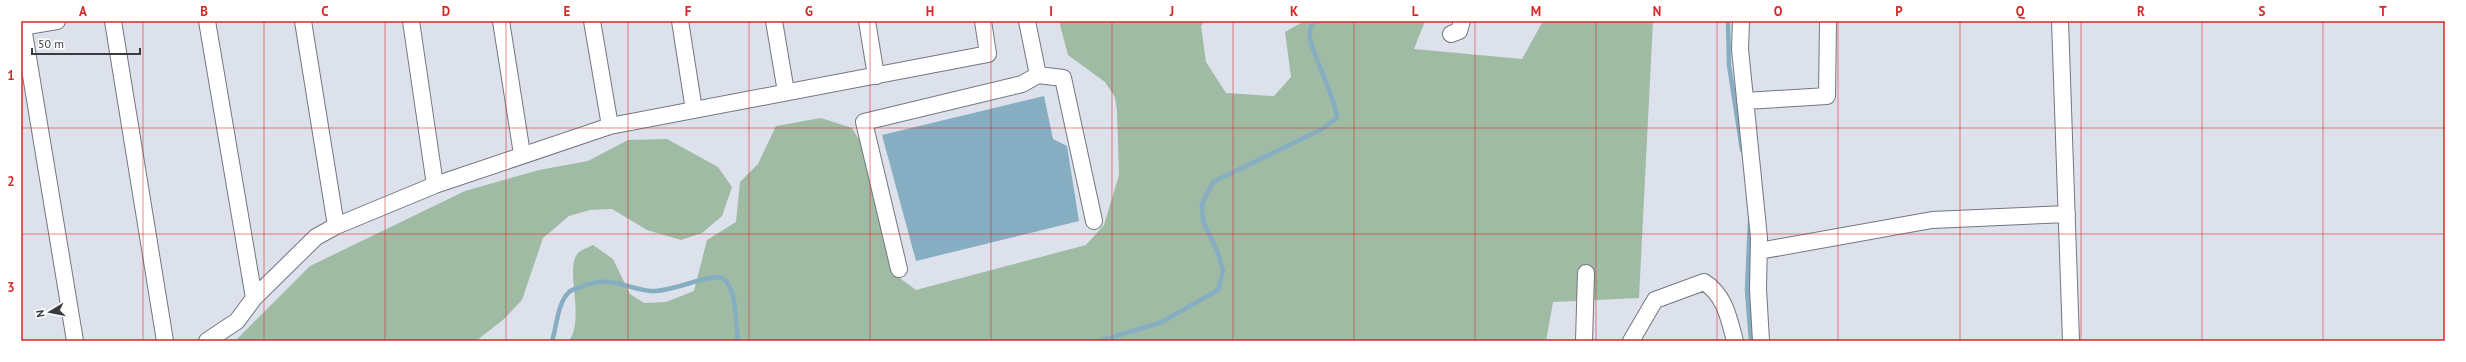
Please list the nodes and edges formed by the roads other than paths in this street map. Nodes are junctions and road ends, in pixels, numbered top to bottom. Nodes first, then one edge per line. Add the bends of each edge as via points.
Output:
1 (57, 21) edge
2 (113, 21) edge
3 (207, 21) edge
4 (303, 21) edge
5 (411, 21) edge
6 (501, 21) edge
7 (592, 21) edge
8 (680, 21) edge
9 (774, 21) edge
10 (867, 21) edge
11 (983, 21) edge
12 (1027, 21) edge
13 (1462, 21) edge
14 (1741, 21) edge
15 (1828, 21) edge
16 (2060, 21) edge
17 (22, 25) edge
18 (1451, 34) dead end
19 (1038, 75) junction
20 (876, 76) junction
21 (786, 92) junction
22 (1745, 101) junction
23 (694, 110) junction
24 (610, 126) junction
25 (522, 154) junction
26 (435, 184) junction
27 (2067, 214) junction
28 (1094, 221) dead end
29 (336, 226) junction
30 (1759, 251) junction
31 (899, 269) dead end
32 (1586, 273) dead end
33 (254, 298) junction
34 (75, 341) edge
35 (165, 341) edge
36 (207, 341) edge
37 (1584, 341) edge
38 (1631, 341) edge
39 (1735, 341) edge
40 (1761, 341) edge
41 (2071, 341) edge

1 - 17 street
2 - 35 street
3 - 33 street
4 - 29 street
5 - 26 street
6 - 25 street
7 - 24 street
8 - 23 street
9 - 21 street
10 - 20 street
11 - 20 street via 988,54
12 - 19 street
13 - 18 street via 1459,31
14 - 22 street via 1740,49
15 - 22 street via 1827,96
16 - 27 street
17 - 34 street
19 - 28 street via 1063,78
19 - 31 street via 1022,84 864,122
20 - 21 street
21 - 23 street
22 - 30 street
23 - 24 street
24 - 25 street
25 - 26 street
26 - 29 street
27 - 30 street via 1932,220
27 - 41 street
29 - 33 street via 316,237
30 - 40 street
32 - 37 street
33 - 36 street via 237,321
38 - 39 street via 1655,300 1704,282 1720,298

